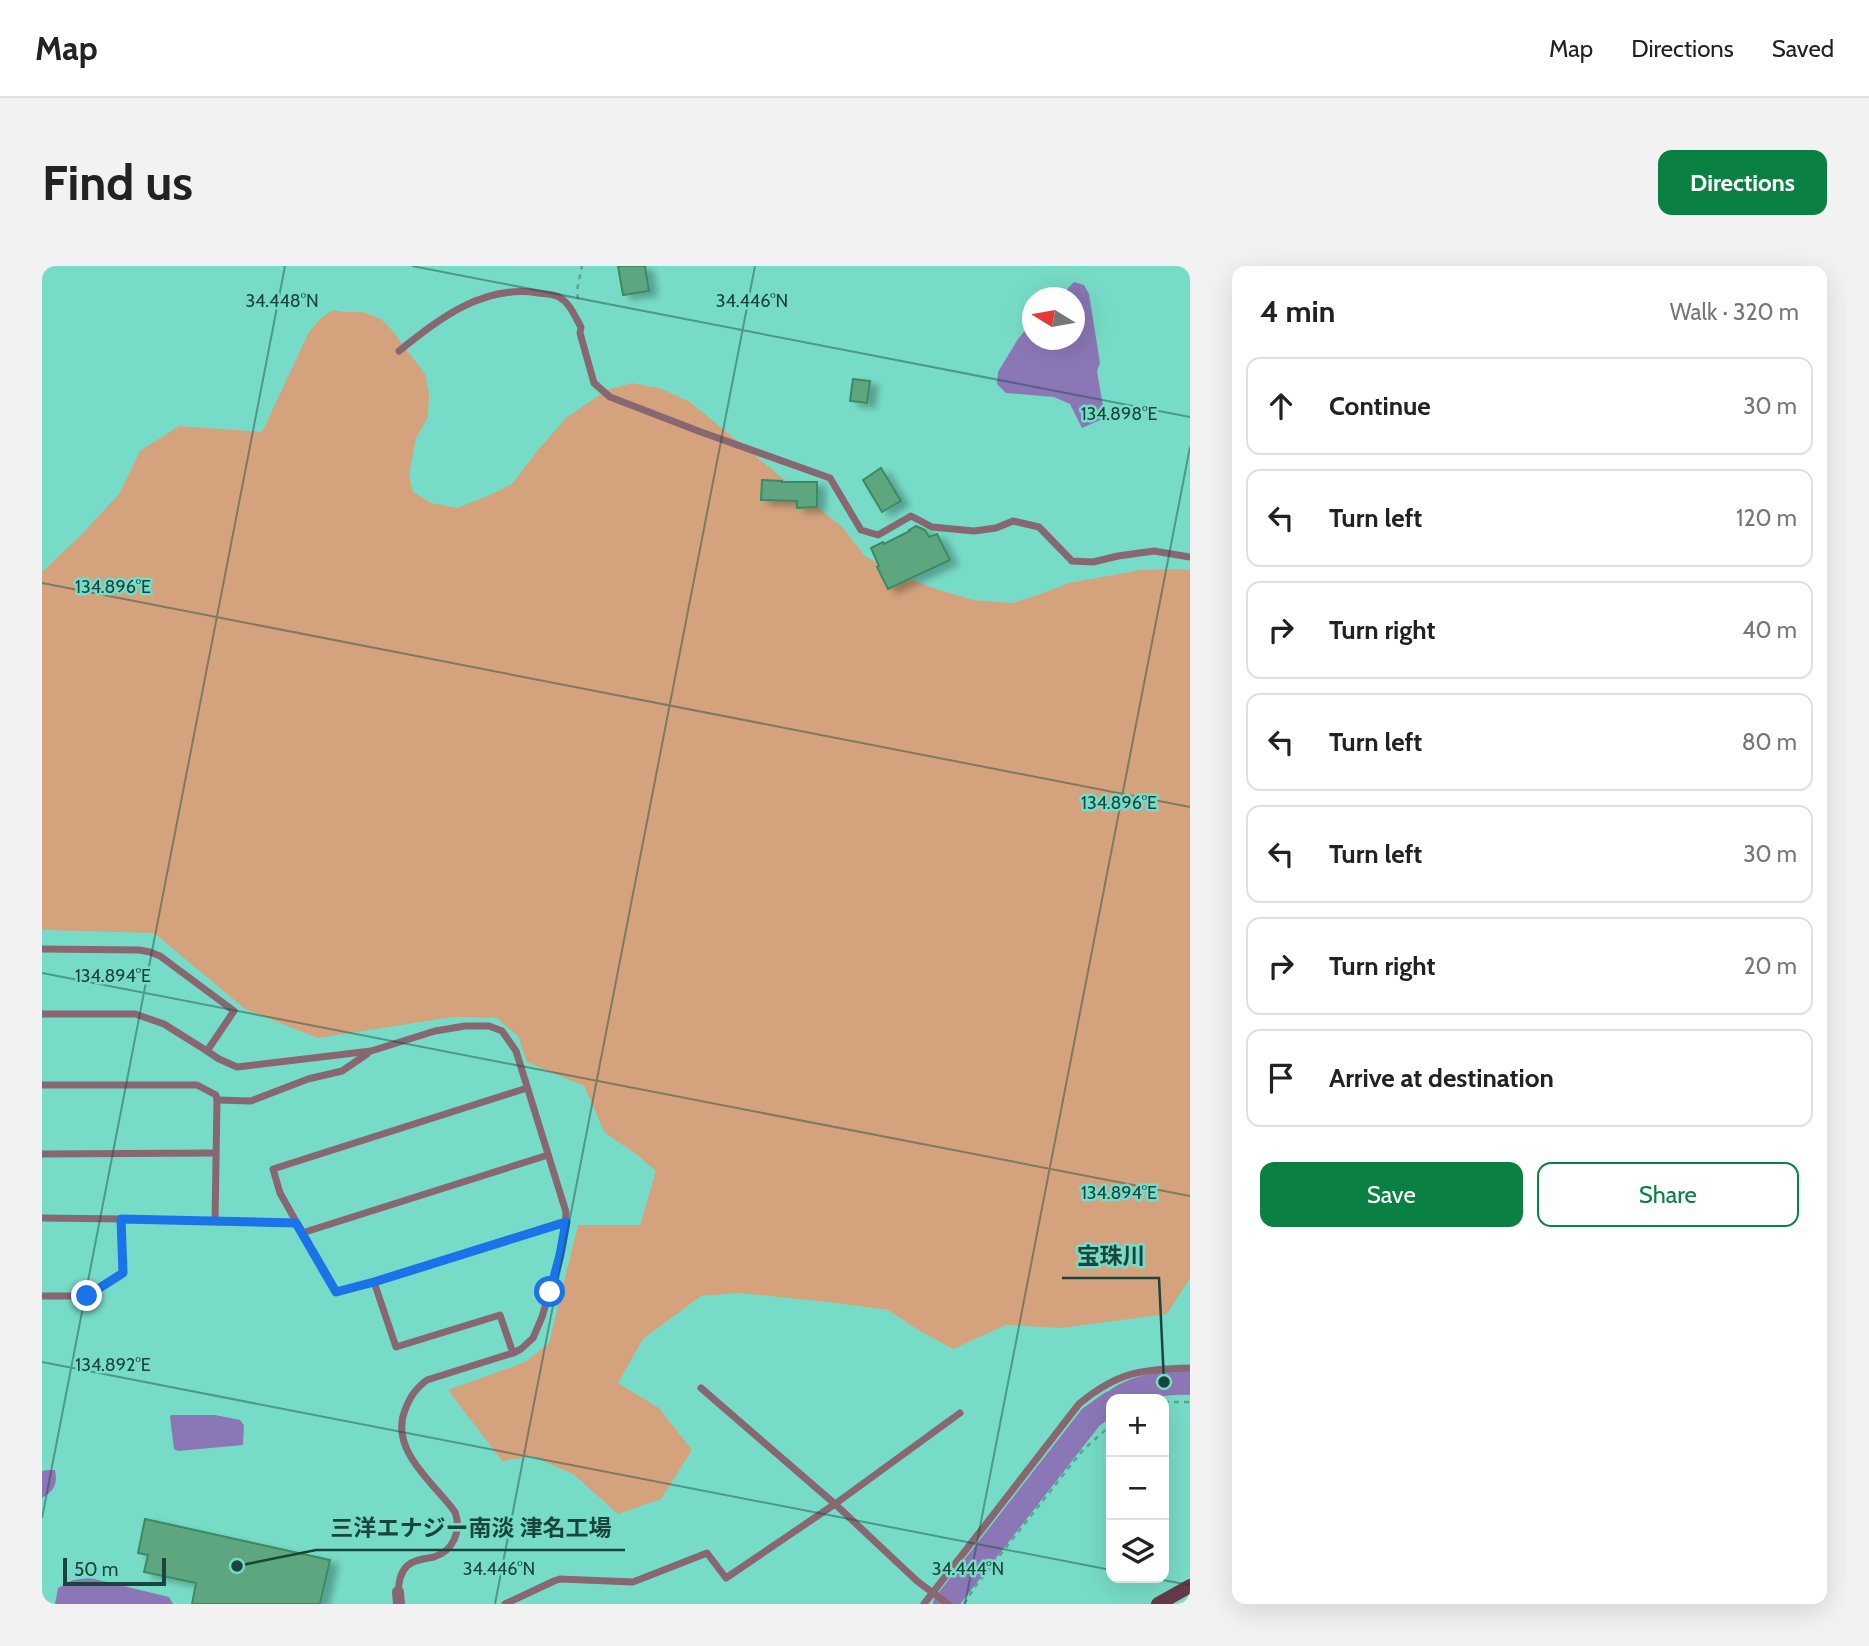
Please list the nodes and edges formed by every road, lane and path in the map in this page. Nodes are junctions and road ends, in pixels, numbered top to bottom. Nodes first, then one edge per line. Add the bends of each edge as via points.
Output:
1 (582, 266) edge
2 (578, 302) dead end
3 (399, 351) dead end
4 (1190, 556) edge
5 (42, 950) edge
6 (42, 1014) edge
7 (207, 1051) junction
8 (371, 1051) junction
9 (42, 1085) edge
10 (527, 1088) junction
11 (217, 1100) junction
12 (215, 1153) junction
13 (42, 1154) edge
14 (548, 1154) junction
15 (42, 1218) edge
16 (121, 1219) junction
17 (215, 1221) junction
18 (566, 1222) junction
19 (296, 1223) junction
20 (302, 1233) junction
21 (374, 1282) junction
22 (42, 1296) edge
23 (513, 1353) junction
24 (1190, 1368) edge
25 (701, 1388) dead end
26 (1169, 1402) edge
27 (1190, 1402) edge
28 (960, 1413) dead end
29 (1106, 1429) edge
30 (835, 1504) junction
31 (1190, 1586) edge
32 (935, 1593) junction
33 (398, 1598) edge
34 (505, 1604) edge
35 (924, 1604) edge
36 (948, 1604) edge
37 (964, 1604) edge
38 (1158, 1604) edge

1 - 2 path
3 - 4 street via 459,307 490,296 523,290 558,296 581,327 594,383 610,397 830,478 861,530 878,535 911,516 932,527 974,531 1013,521 1039,527 1072,561 1093,562 1154,551
5 - 7 street via 139,950 160,956 234,1011
6 - 7 street via 142,1016
7 - 8 street via 237,1067
8 - 10 street via 435,1031 489,1027 502,1031 510,1041
8 - 11 street via 342,1071 251,1101
9 - 11 street via 197,1085
10 - 14 street
10 - 19 street via 273,1169
11 - 12 street
12 - 13 street
12 - 17 street
14 - 18 street
14 - 20 street
15 - 16 street
16 - 17 street
16 - 22 street via 123,1273 87,1296
17 - 19 street
18 - 21 street
18 - 23 street via 537,1331 527,1345
19 - 20 street
20 - 21 street via 336,1292
21 - 23 street via 396,1347 500,1315
23 - 33 street via 427,1380 410,1397 401,1419 405,1447 455,1512 458,1529 445,1551 405,1567
24 - 32 street via 1129,1374 1079,1404
25 - 30 street
26 - 27 path
28 - 30 street
29 - 37 path via 1082,1451
30 - 32 street
30 - 34 street via 726,1578 707,1553 633,1582 554,1581
31 - 38 main road
32 - 35 street
32 - 36 street

